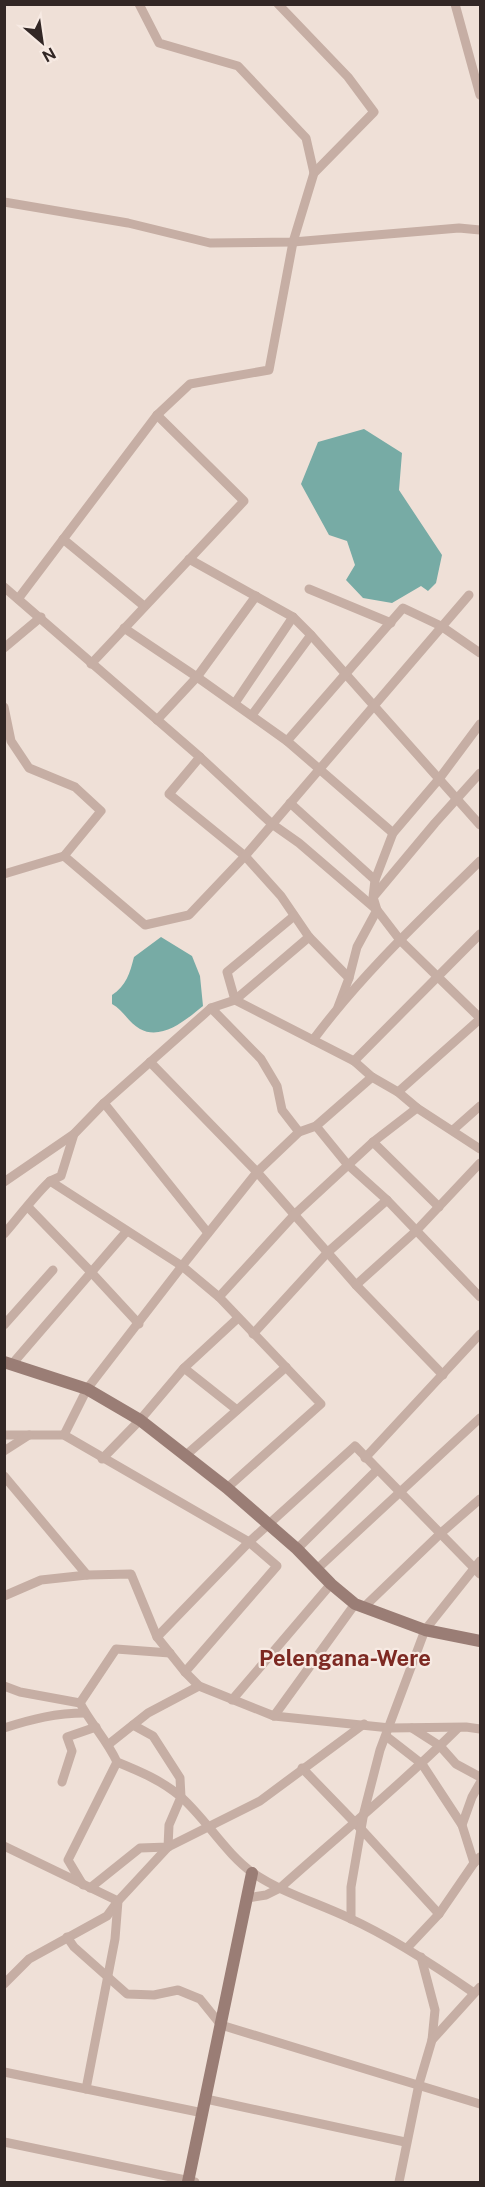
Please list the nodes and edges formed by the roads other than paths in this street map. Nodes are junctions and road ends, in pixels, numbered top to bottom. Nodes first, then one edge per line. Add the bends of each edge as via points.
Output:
1 (139, 4) edge
2 (278, 4) edge
3 (455, 4) edge
4 (480, 95) edge
5 (314, 172) junction
6 (4, 202) edge
7 (480, 230) edge
8 (293, 242) junction
9 (157, 415) junction
10 (63, 539) junction
11 (189, 559) junction
12 (4, 587) edge
13 (309, 589) dead end
14 (469, 595) dead end
15 (256, 596) junction
16 (18, 599) junction
17 (144, 606) junction
18 (41, 617) junction
19 (292, 617) junction
20 (391, 623) junction
21 (441, 626) junction
22 (124, 627) junction
23 (311, 635) junction
24 (4, 648) edge
25 (480, 653) edge
26 (91, 664) junction
27 (346, 675) junction
28 (197, 676) junction
29 (235, 703) junction
30 (374, 706) junction
31 (5, 708) edge
32 (252, 715) junction
33 (157, 720) junction
34 (480, 724) edge
35 (287, 741) junction
36 (200, 757) junction
37 (319, 770) junction
38 (480, 773) edge
39 (439, 779) junction
40 (457, 799) junction
41 (290, 803) junction
42 (272, 824) junction
43 (480, 825) edge
44 (393, 833) junction
45 (64, 856) junction
46 (244, 856) junction
47 (480, 861) edge
48 (4, 874) edge
49 (375, 880) junction
50 (373, 897) junction
51 (377, 910) junction
52 (294, 916) junction
53 (480, 934) edge
54 (309, 937) junction
55 (400, 940) junction
56 (439, 976) junction
57 (349, 978) junction
58 (235, 1000) junction
59 (338, 1007) junction
60 (211, 1008) junction
61 (480, 1018) edge
62 (313, 1040) junction
63 (354, 1061) junction
64 (150, 1062) junction
65 (372, 1077) junction
66 (398, 1092) junction
67 (104, 1103) junction
68 (480, 1106) edge
69 (417, 1108) junction
70 (316, 1126) junction
71 (453, 1130) junction
72 (300, 1132) junction
73 (74, 1134) junction
74 (373, 1142) junction
75 (480, 1149) edge
76 (480, 1162) edge
77 (347, 1164) junction
78 (257, 1172) junction
79 (50, 1181) junction
80 (4, 1182) edge
81 (387, 1200) junction
82 (28, 1207) junction
83 (439, 1207) junction
84 (295, 1214) junction
85 (416, 1231) junction
86 (126, 1232) junction
87 (208, 1233) junction
88 (4, 1234) edge
89 (328, 1252) junction
90 (182, 1266) junction
91 (52, 1270) dead end
92 (90, 1271) junction
93 (480, 1279) edge
94 (356, 1284) junction
95 (472, 1287) junction
96 (219, 1297) junction
97 (480, 1297) edge
98 (238, 1318) junction
99 (139, 1324) junction
100 (4, 1325) edge
101 (253, 1334) junction
102 (480, 1334) edge
103 (7, 1362) edge
104 (184, 1368) junction
105 (286, 1368) junction
106 (443, 1375) junction
107 (87, 1389) junction
108 (237, 1410) junction
109 (480, 1418) edge
110 (140, 1420) junction
111 (4, 1435) edge
112 (29, 1435) junction
113 (64, 1435) junction
114 (4, 1452) edge
115 (185, 1456) junction
116 (365, 1458) junction
117 (102, 1459) junction
118 (377, 1470) junction
119 (4, 1476) edge
120 (227, 1488) junction
121 (400, 1492) junction
122 (480, 1499) edge
123 (270, 1525) junction
124 (441, 1533) junction
125 (249, 1542) junction
126 (297, 1549) junction
127 (478, 1568) edge
128 (317, 1569) junction
129 (87, 1575) junction
130 (330, 1584) junction
131 (4, 1596) edge
132 (359, 1606) junction
133 (426, 1630) junction
134 (157, 1636) junction
135 (480, 1640) edge
136 (170, 1653) junction
137 (184, 1672) junction
138 (4, 1686) edge
139 (199, 1686) junction
140 (232, 1700) junction
141 (80, 1703) junction
142 (85, 1713) junction
143 (274, 1716) junction
144 (364, 1724) junction
145 (133, 1725) junction
146 (96, 1727) junction
147 (410, 1727) junction
148 (4, 1728) edge
149 (458, 1728) junction
150 (480, 1730) edge
151 (388, 1732) junction
152 (109, 1744) junction
153 (440, 1746) junction
154 (117, 1762) junction
155 (422, 1764) junction
156 (302, 1768) junction
157 (480, 1777) edge
158 (62, 1782) dead end
159 (480, 1783) edge
160 (181, 1797) junction
161 (364, 1812) junction
162 (354, 1822) junction
163 (462, 1825) junction
164 (208, 1828) junction
165 (362, 1830) junction
166 (4, 1846) edge
167 (168, 1846) junction
168 (477, 1860) edge
169 (252, 1873) junction
170 (87, 1887) junction
171 (280, 1888) junction
172 (247, 1898) junction
173 (118, 1901) junction
174 (439, 1914) junction
175 (351, 1919) junction
176 (67, 1937) junction
177 (407, 1948) junction
178 (422, 1957) junction
179 (108, 1977) junction
180 (4, 1984) edge
181 (477, 1990) edge
182 (221, 2025) junction
183 (432, 2040) junction
184 (4, 2072) edge
185 (419, 2084) junction
186 (86, 2089) junction
187 (206, 2099) junction
188 (480, 2104) edge
189 (203, 2113) junction
190 (4, 2142) edge
191 (405, 2142) junction
192 (191, 2182) edge
193 (399, 2182) edge

1 - 5 street via 159,43 238,66 306,138
2 - 5 street via 348,77 374,112
3 - 4 street
5 - 8 street
6 - 8 street via 128,223 210,243
7 - 8 street via 459,228
8 - 9 street via 269,370 190,384
9 - 10 street
9 - 11 street via 244,501
10 - 16 street
10 - 17 street
11 - 15 street
11 - 17 street
12 - 16 street
13 - 20 street
14 - 21 street
15 - 19 street
15 - 28 street
16 - 18 street
17 - 22 street
18 - 24 street
18 - 26 street
19 - 23 street
19 - 29 street
20 - 21 street via 403,608
20 - 27 street
21 - 25 street
21 - 30 street
22 - 26 street
22 - 28 street
23 - 27 street
23 - 32 street
26 - 33 street
27 - 30 street
27 - 35 street
28 - 29 street
28 - 33 street
29 - 32 street
30 - 37 street
30 - 39 street
31 - 45 street via 11,741 29,768 75,787 101,811
32 - 35 street
33 - 36 street
34 - 39 street
35 - 37 street
36 - 42 street
36 - 46 street via 169,794
37 - 41 street
37 - 44 street
38 - 40 street
39 - 40 street
39 - 44 street
40 - 43 street
40 - 50 street
41 - 42 street
41 - 49 street
42 - 46 street
42 - 51 street
44 - 49 street
45 - 46 street via 145,925 189,915
45 - 48 street
46 - 52 street
47 - 55 street
49 - 50 street
50 - 51 street
51 - 55 street
51 - 57 street via 357,947
52 - 54 street
52 - 58 street via 227,972
53 - 56 street
54 - 57 street
54 - 58 street
55 - 56 street
55 - 59 street
56 - 61 street
56 - 63 street
57 - 59 street
58 - 60 street
58 - 62 street
59 - 62 street
60 - 64 street
60 - 72 street via 261,1059 277,1086 282,1110
61 - 66 street
62 - 63 street
63 - 65 street
64 - 67 street
64 - 78 street
65 - 66 street
65 - 70 street
66 - 69 street
67 - 73 street
67 - 87 street
68 - 71 street
69 - 71 street
69 - 74 street
70 - 72 street
70 - 77 street
71 - 75 street
72 - 78 street
73 - 79 street via 61,1176
73 - 80 street
74 - 77 street
74 - 83 street
76 - 83 street
77 - 81 street
77 - 84 street
78 - 84 street
78 - 87 street
79 - 82 street
79 - 86 street
81 - 85 street
81 - 89 street
82 - 88 street
82 - 92 street
83 - 85 street
84 - 89 street
84 - 96 street
85 - 94 street
85 - 95 street
86 - 90 street
86 - 92 street
87 - 90 street
89 - 94 street
89 - 101 street
90 - 96 street
90 - 99 street
91 - 100 street
92 - 99 street
92 - 103 street
93 - 95 street
94 - 106 street
95 - 97 street
96 - 98 street
98 - 101 street
98 - 104 street
99 - 107 street
101 - 105 street
102 - 106 street
103 - 107 street
104 - 108 street
104 - 110 street
105 - 108 street
105 - 120 street via 321,1404
106 - 116 street
107 - 110 street
107 - 113 street
108 - 115 street
109 - 121 street
110 - 115 street
110 - 117 street
111 - 112 street
112 - 113 street
112 - 114 street
113 - 117 street
115 - 120 street
116 - 118 street
116 - 123 street via 355,1446
117 - 125 street
118 - 121 street
118 - 126 street
119 - 129 street
120 - 123 street
121 - 124 street
121 - 128 street
122 - 124 street
123 - 125 street
123 - 126 street
124 - 127 street
124 - 132 street
125 - 134 street
125 - 137 street via 277,1566
126 - 128 street
127 - 133 street
128 - 130 street
129 - 131 street via 41,1580
129 - 134 street via 131,1574
130 - 132 street
130 - 140 street
132 - 133 street
132 - 143 street
133 - 135 street
133 - 151 street
134 - 136 street
136 - 137 street
136 - 141 street via 116,1649
137 - 139 street
138 - 141 street
139 - 140 street
139 - 145 street
140 - 143 street
141 - 142 street
142 - 146 street
142 - 148 street via 36,1717
143 - 144 street
144 - 151 street
144 - 156 street
145 - 152 street
145 - 160 street via 153,1736 168,1756 180,1778
146 - 152 street
146 - 158 street via 67,1737 72,1750
147 - 149 street
147 - 151 street
147 - 153 street
149 - 150 street
149 - 153 street
151 - 155 street
151 - 161 street
152 - 154 street
153 - 155 street
153 - 157 street via 456,1764
154 - 160 street
154 - 170 street via 68,1860
155 - 161 street
155 - 163 street
156 - 162 street
156 - 164 street via 260,1801
159 - 163 street
160 - 164 street
160 - 167 street via 169,1825
161 - 162 street
161 - 165 street
162 - 165 street
162 - 171 street
163 - 168 street
164 - 167 street
164 - 169 street
165 - 174 street
165 - 175 street via 351,1887
166 - 170 street
167 - 170 street via 140,1848
167 - 173 street
168 - 174 street
169 - 171 street
169 - 172 street
170 - 173 street
171 - 172 street
171 - 175 street
172 - 182 street
173 - 176 street via 107,1916
173 - 179 street
174 - 177 street
175 - 177 street
176 - 179 street
176 - 180 street via 29,1959
177 - 178 street
178 - 181 street
178 - 183 street via 435,2010
179 - 182 street via 126,1994 154,1995 178,1990 200,1999
179 - 186 street
181 - 183 street
182 - 185 street
182 - 187 street
183 - 185 street
184 - 186 street
185 - 188 street
185 - 191 street
186 - 189 street
187 - 189 street
187 - 191 street
189 - 192 street
190 - 192 street
191 - 193 street

